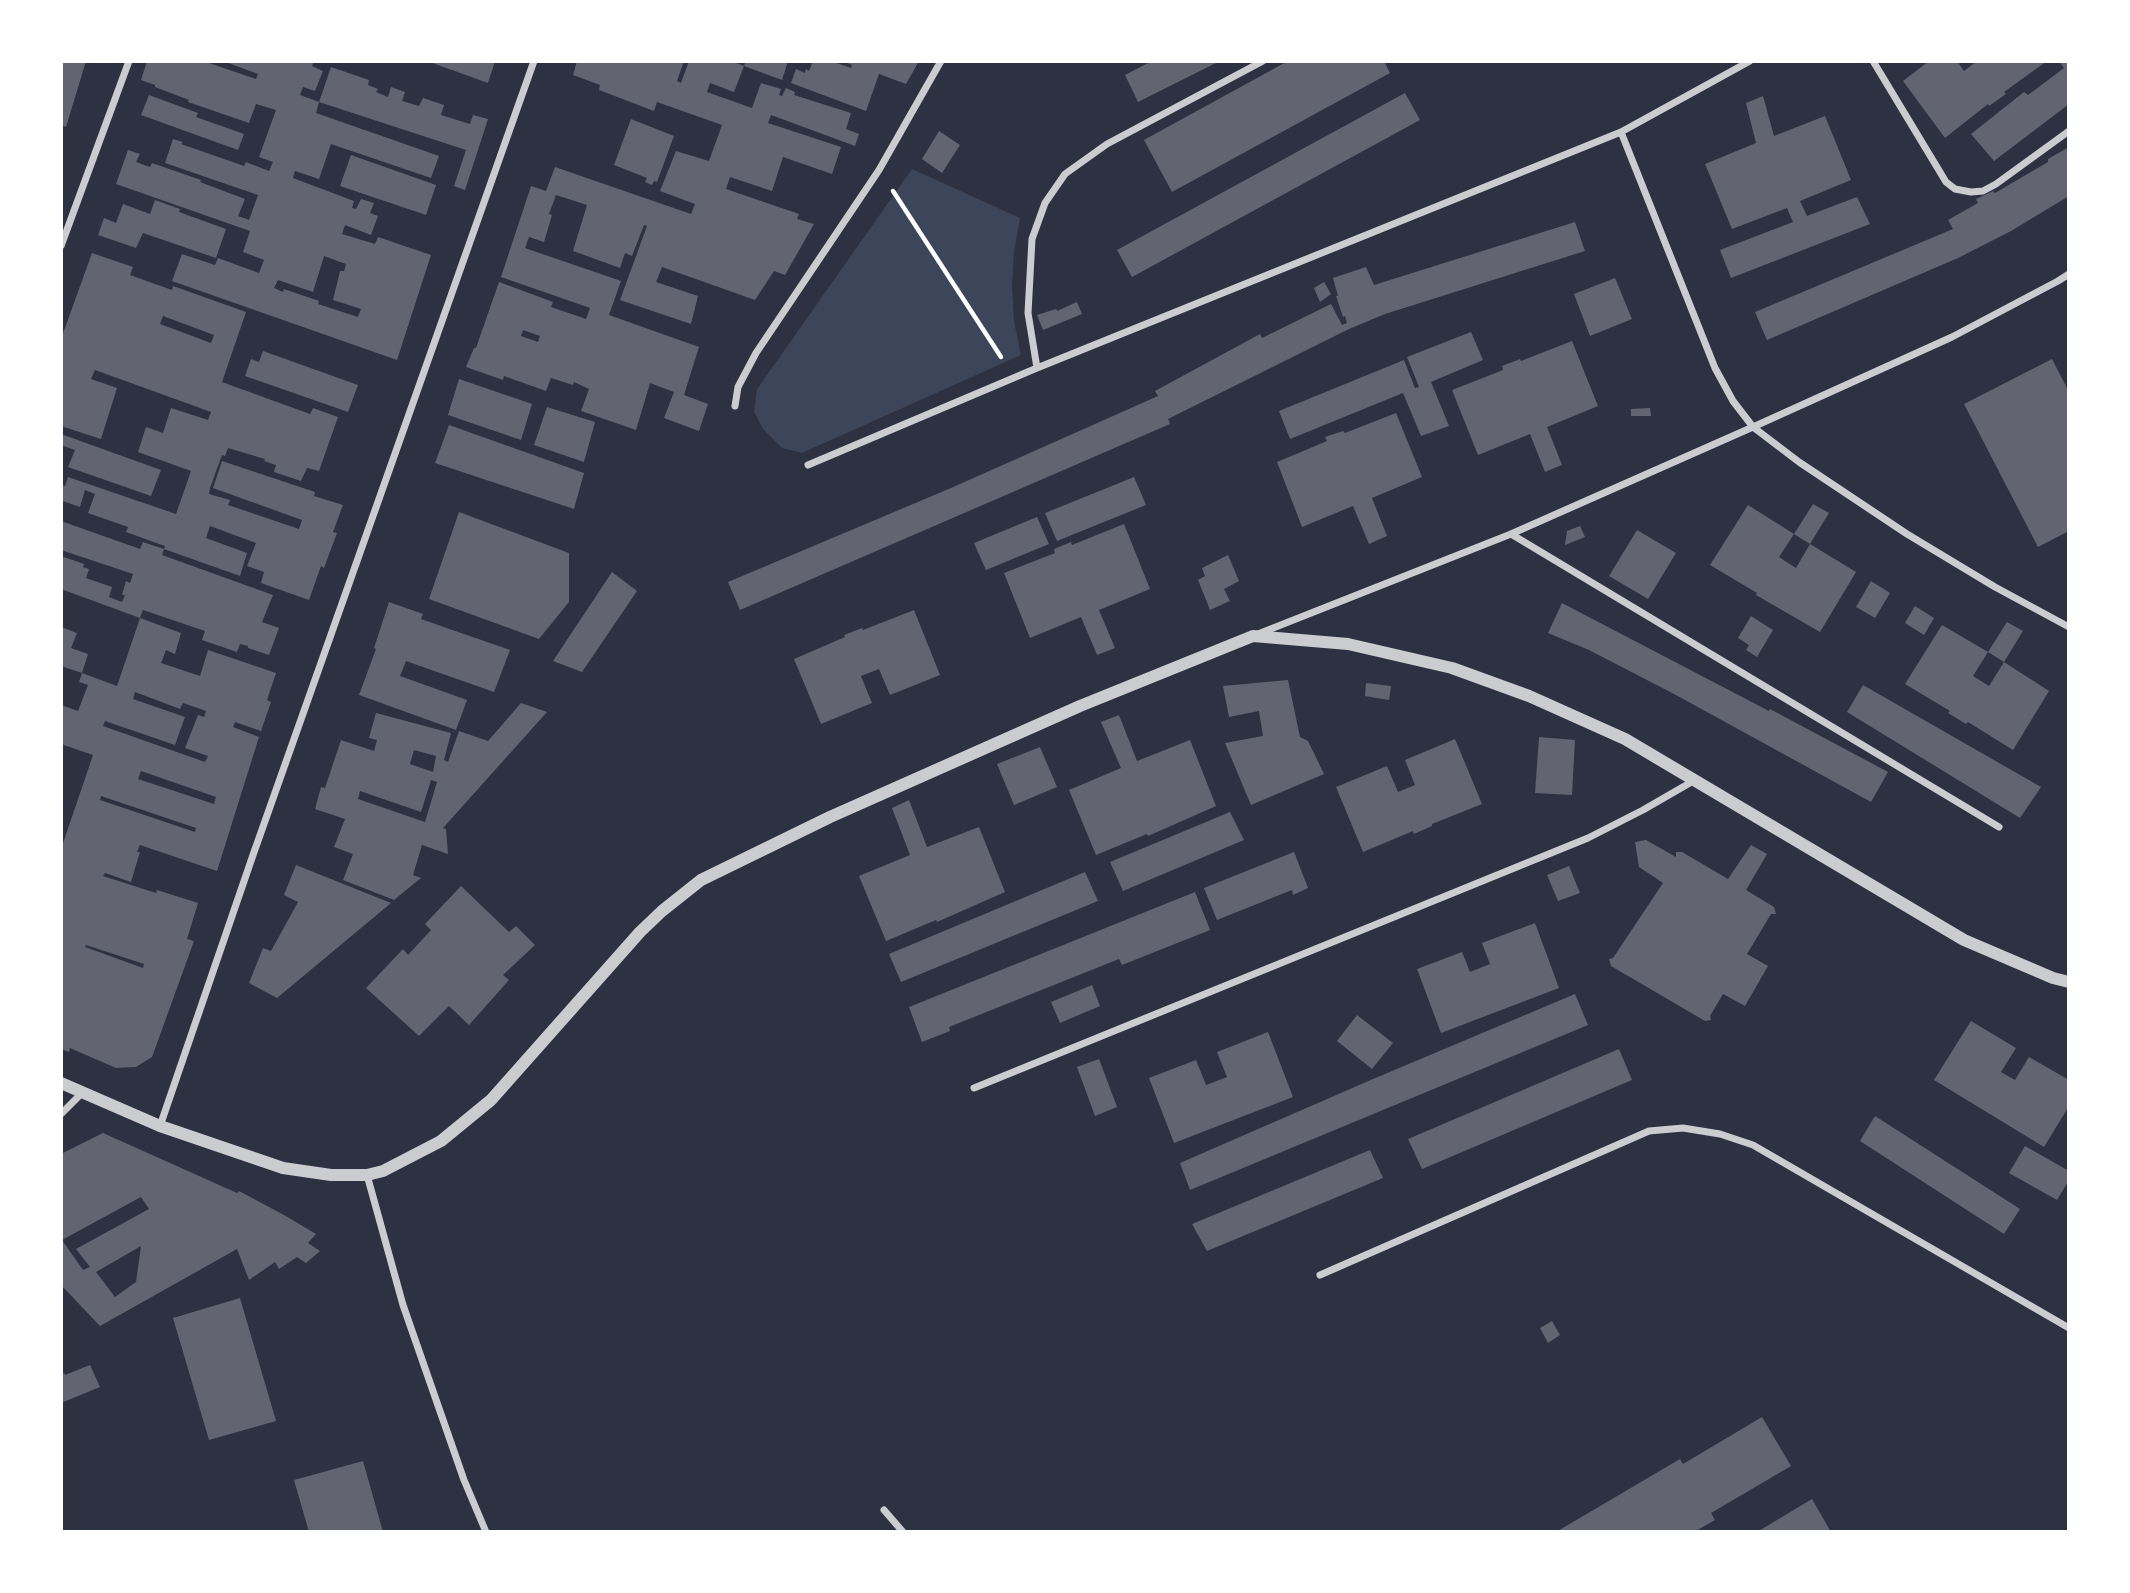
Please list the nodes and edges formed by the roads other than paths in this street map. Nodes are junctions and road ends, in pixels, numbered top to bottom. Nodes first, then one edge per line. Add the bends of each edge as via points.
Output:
1 (129, 61) edge
2 (534, 61) edge
3 (941, 61) edge
4 (1263, 61) edge
5 (1750, 61) edge
6 (1872, 61) edge
7 (2069, 131) edge
8 (1621, 132) junction
9 (61, 246) edge
10 (2069, 274) edge
11 (1037, 368) junction
12 (735, 405) dead end
13 (1753, 427) junction
14 (808, 465) dead end
15 (1511, 534) junction
16 (2069, 628) edge
17 (1253, 636) junction
18 (1695, 780) junction
19 (1999, 827) dead end
20 (2069, 982) edge
21 (61, 1083) edge
22 (974, 1088) dead end
23 (82, 1093) junction
24 (61, 1114) edge
25 (160, 1126) junction
26 (367, 1175) junction
27 (1320, 1275) dead end
28 (2069, 1328) edge
29 (884, 1510) dead end
30 (486, 1532) edge
31 (902, 1532) edge

1 - 9 street
2 - 25 street
3 - 12 street via 879,170 755,353 738,387
4 - 11 street via 1107,144 1065,174 1045,203 1032,239 1028,313
5 - 8 street
6 - 7 street via 1946,182 1955,188 1983,191
8 - 11 street
8 - 13 street via 1715,368
10 - 13 street via 1952,337
11 - 14 street
13 - 15 street
13 - 16 street via 1907,534
15 - 17 street
15 - 19 street
17 - 18 street via 1349,644 1452,668 1625,739
17 - 26 street via 1080,706 701,880 640,933 491,1100 441,1141
18 - 20 street via 1964,940
18 - 22 street via 1588,838
21 - 23 street
23 - 24 street
23 - 25 street
25 - 26 street via 283,1168
26 - 30 street via 402,1305
27 - 28 street via 1649,1131 1683,1128 1753,1145
29 - 31 street

